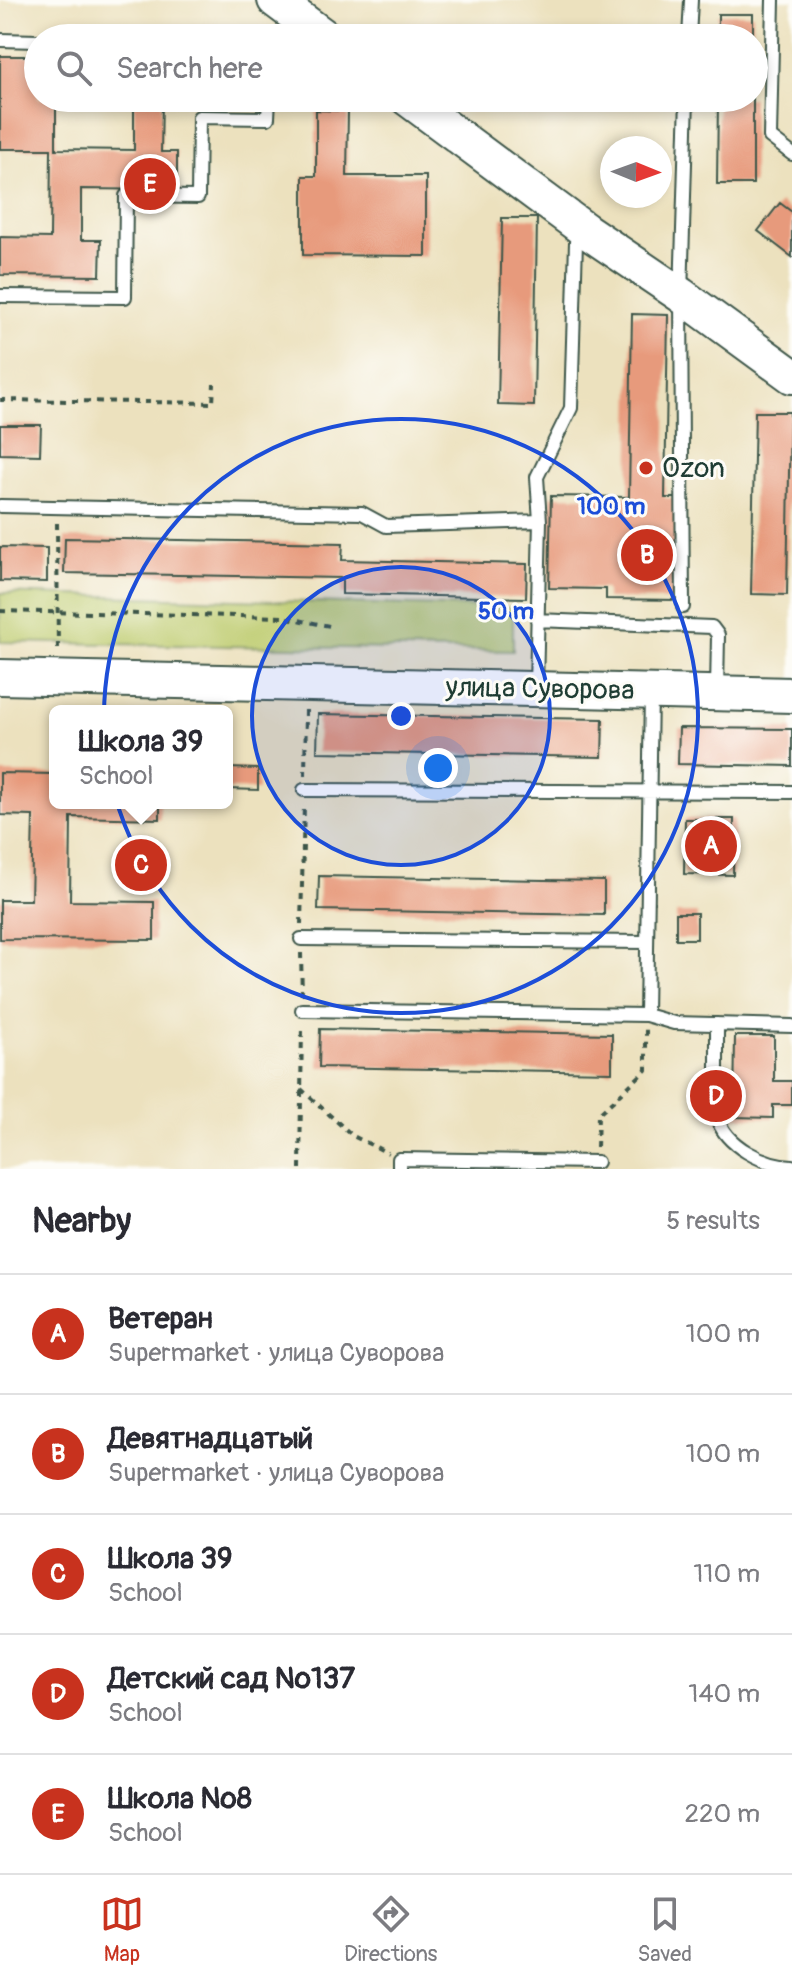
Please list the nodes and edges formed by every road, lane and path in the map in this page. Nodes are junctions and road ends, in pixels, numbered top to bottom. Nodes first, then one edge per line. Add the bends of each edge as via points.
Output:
1 (275, 0) edge
2 (691, 0) edge
3 (773, 0) edge
4 (307, 24) edge
5 (690, 24) edge
6 (0, 40) edge
7 (24, 41) edge
8 (268, 112) edge
9 (426, 112) edge
10 (687, 112) edge
11 (792, 154) edge
12 (585, 230) junction
13 (681, 295) junction
14 (0, 296) edge
15 (792, 376) edge
16 (214, 384) dead end
17 (0, 400) edge
18 (0, 506) edge
19 (57, 507) junction
20 (540, 521) junction
21 (683, 607) dead end
22 (0, 611) edge
23 (57, 614) junction
24 (537, 620) junction
25 (335, 627) dead end
26 (0, 677) edge
27 (58, 679) junction
28 (535, 689) junction
29 (651, 691) junction
30 (717, 693) junction
31 (792, 695) edge
32 (306, 709) dead end
33 (304, 790) junction
34 (650, 790) junction
35 (792, 792) edge
36 (301, 939) junction
37 (647, 942) junction
38 (302, 1010) junction
39 (646, 1015) junction
40 (717, 1024) junction
41 (792, 1026) edge
42 (301, 1089) junction
43 (597, 1162) joint
44 (399, 1164) edge
45 (792, 1166) edge
46 (300, 1169) edge

1 - 4 street
2 - 5 lane
3 - 11 lane via 770,137
6 - 7 lane
8 - 14 lane via 268,118 199,117 198,197 126,196 125,297
9 - 12 street
10 - 13 lane
12 - 13 street
12 - 20 lane via 576,242 571,408 537,477
13 - 15 street
13 - 21 lane
16 - 17 path via 213,403
18 - 19 lane
19 - 20 lane via 362,513 386,526
19 - 23 path
20 - 24 lane
22 - 23 path
23 - 25 path via 282,617
23 - 27 path
24 - 28 lane
24 - 30 lane via 712,627 718,635
26 - 27 street, улица Суворова
27 - 28 street, улица Суворова
28 - 29 street, улица Суворова
29 - 30 street, улица Суворова
29 - 34 lane
30 - 31 street, улица Суворова
32 - 33 path
33 - 34 lane
33 - 36 path
34 - 35 lane
34 - 37 lane
36 - 37 lane
36 - 38 path
37 - 39 lane
38 - 39 lane
38 - 42 path
39 - 40 lane via 674,1023
39 - 43 path via 646,1070 598,1115
40 - 41 lane
40 - 45 lane via 720,1129 752,1154
42 - 44 path via 353,1136
42 - 46 path
43 - 44 lane

